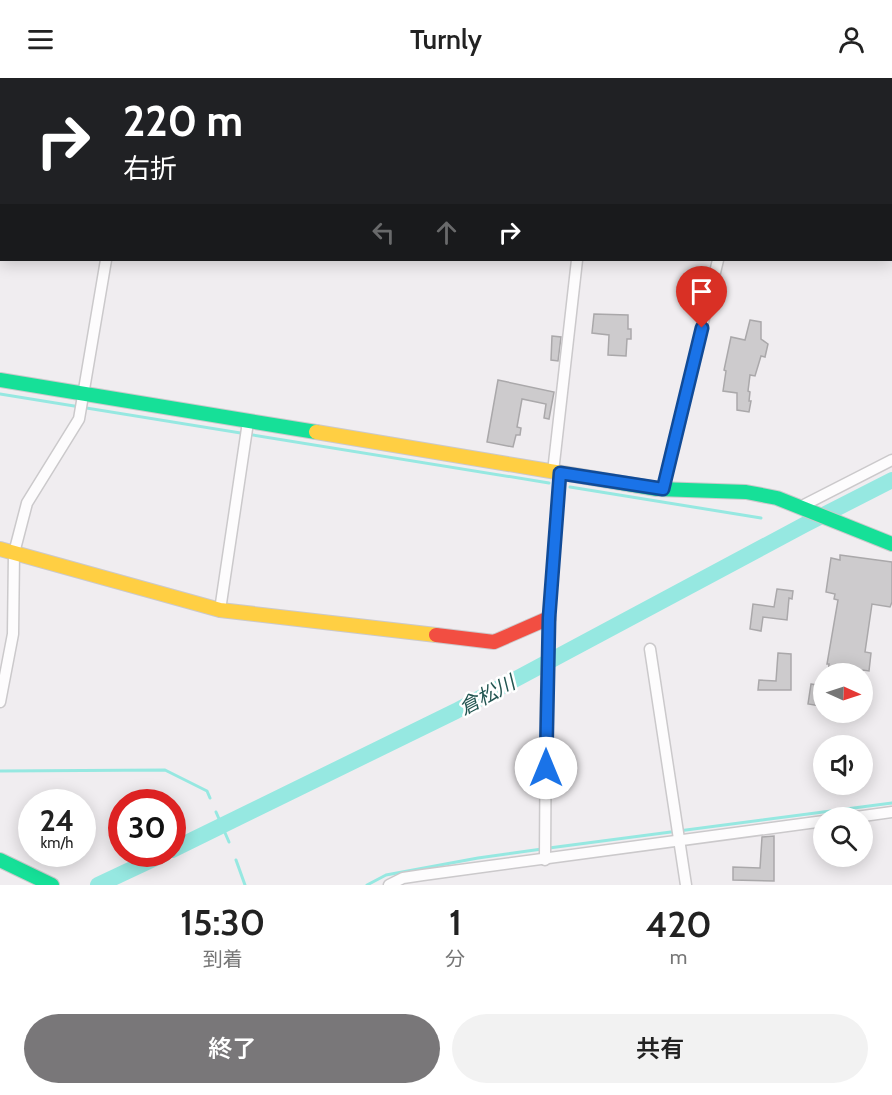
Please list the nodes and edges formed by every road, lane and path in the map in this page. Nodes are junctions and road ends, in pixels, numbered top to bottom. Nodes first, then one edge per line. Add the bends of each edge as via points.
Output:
1 (106, 261) edge
2 (577, 261) edge
3 (718, 261) edge
4 (0, 380) edge
5 (82, 396) junction
6 (248, 425) junction
7 (892, 460) edge
8 (557, 473) junction
9 (663, 489) junction
10 (800, 507) junction
11 (892, 544) edge
12 (0, 549) edge
13 (14, 553) junction
14 (220, 610) junction
15 (549, 618) junction
16 (650, 649) dead end
17 (0, 702) edge
18 (892, 812) edge
19 (873, 815) edge
20 (813, 822) edge
21 (679, 839) junction
22 (545, 852) junction
23 (0, 860) edge
24 (395, 884) edge
25 (52, 885) edge
26 (686, 885) edge

1 - 5 street
2 - 8 street
3 - 9 street
4 - 5 street
5 - 6 street
5 - 13 street via 79,418 27,503
6 - 8 street via 275,425
6 - 14 street
7 - 10 street
8 - 9 street
8 - 15 street
9 - 10 street via 746,492
10 - 11 street
12 - 13 street
13 - 14 street
13 - 17 street via 13,634
14 - 15 street via 494,642
15 - 22 street
16 - 21 street
18 - 19 street
20 - 21 street
21 - 22 street
21 - 26 street
22 - 24 street
23 - 25 street

